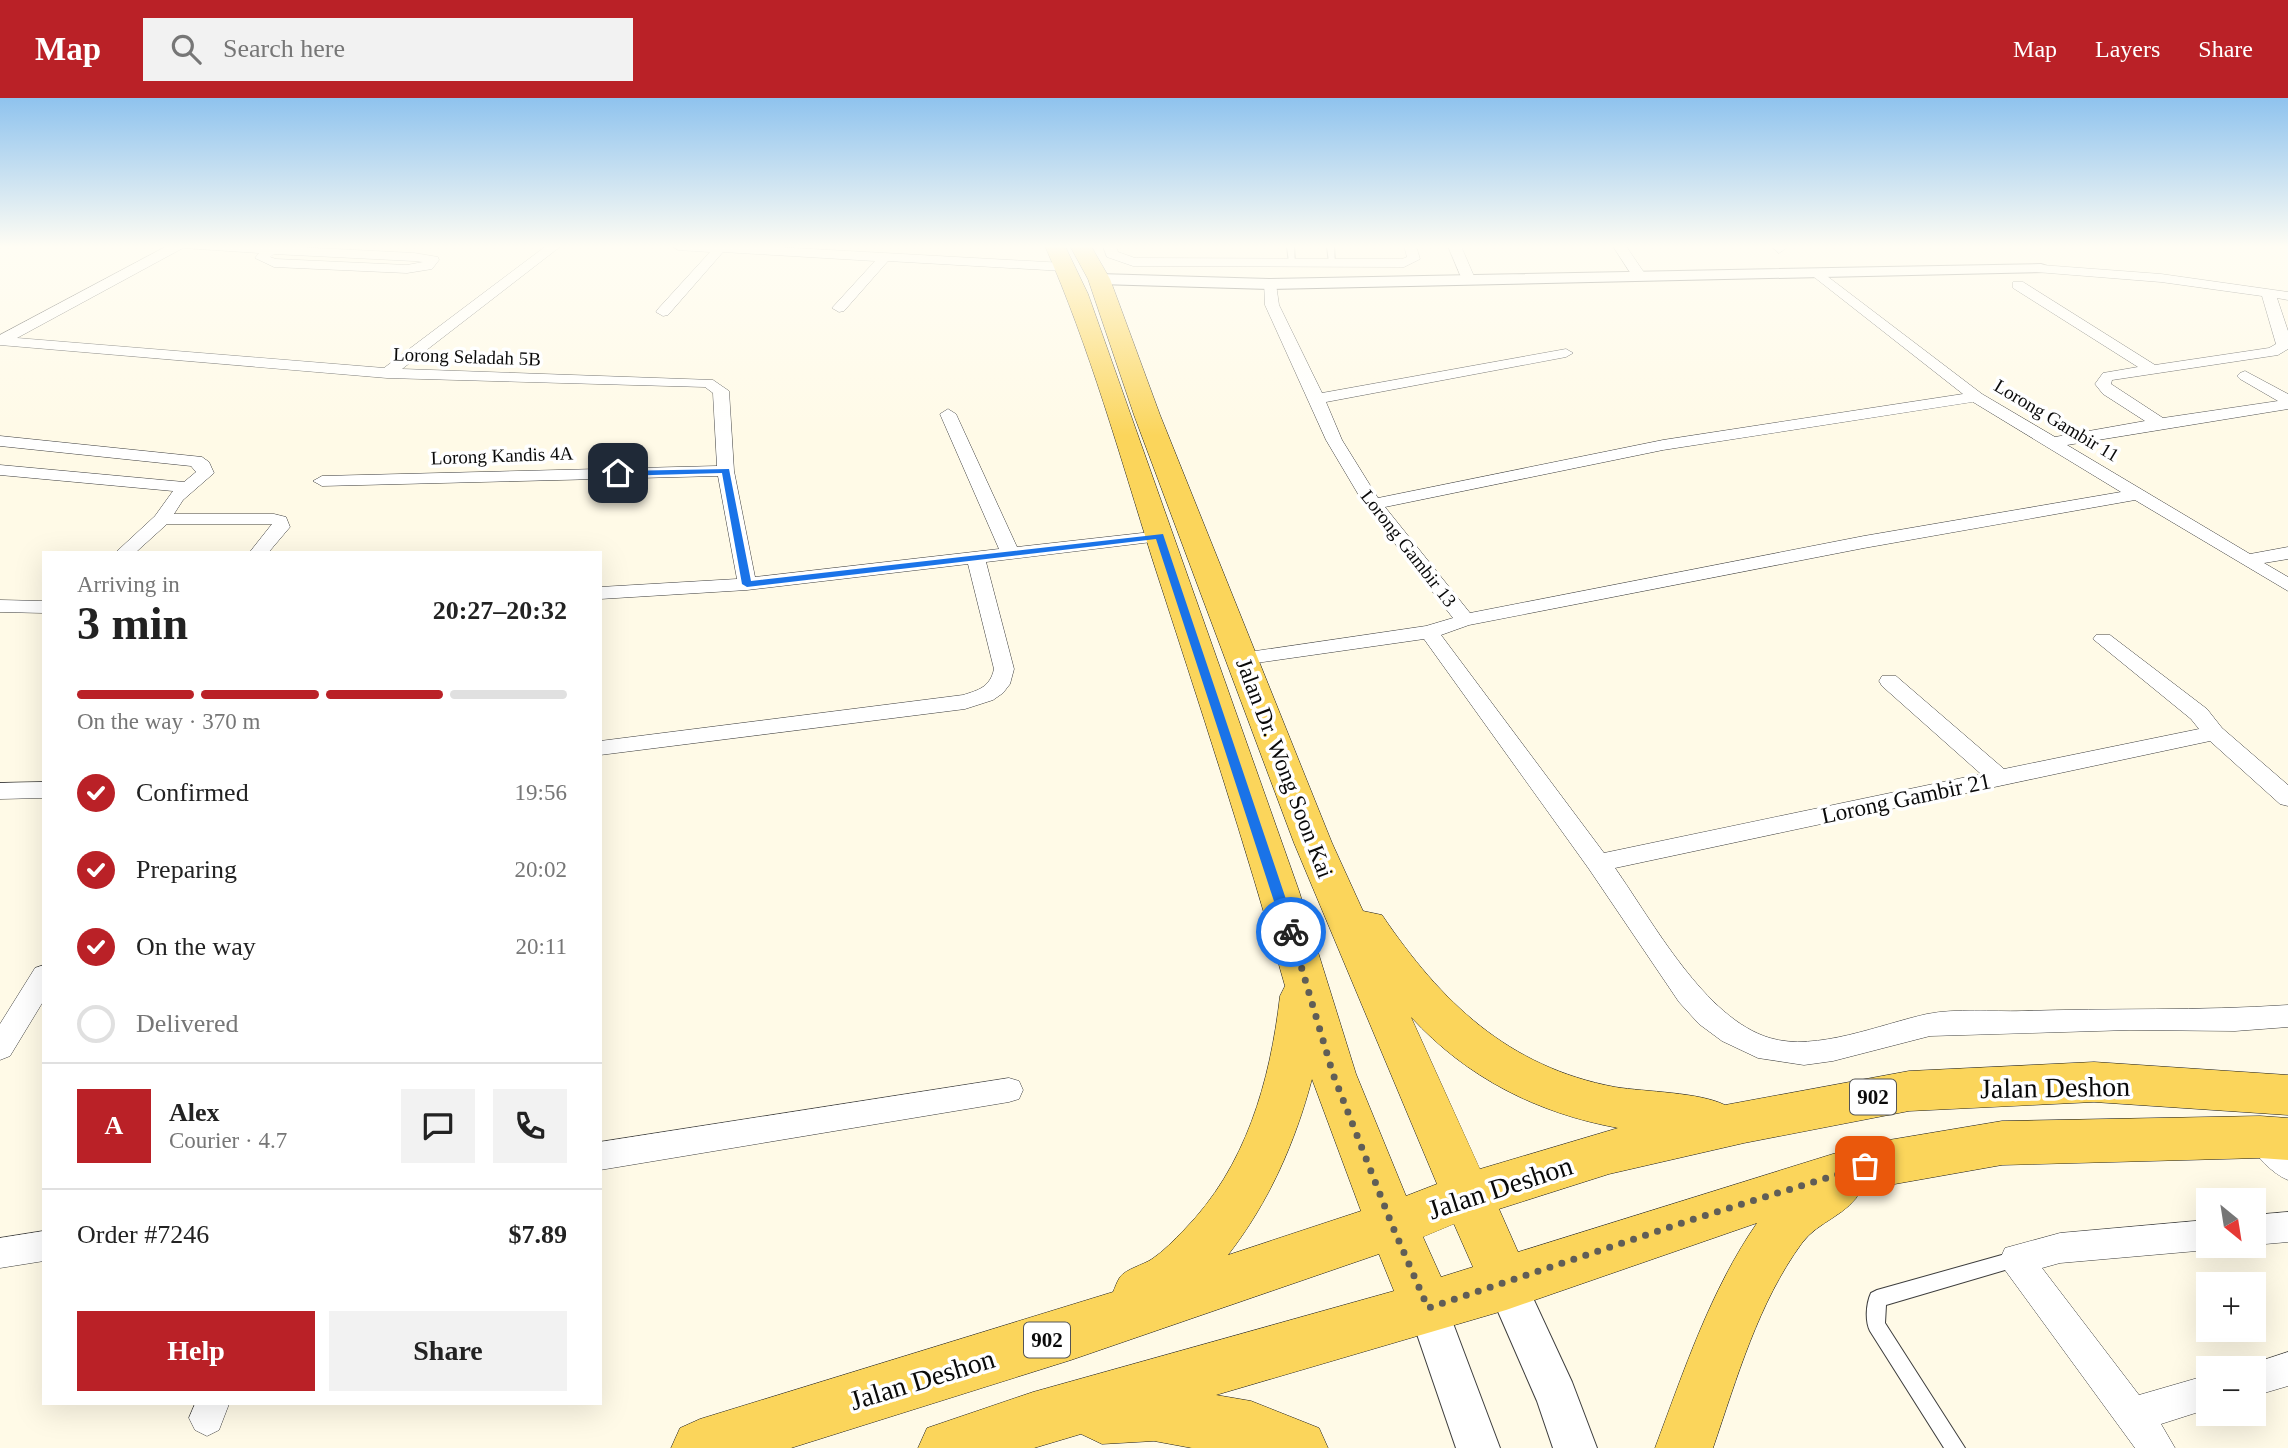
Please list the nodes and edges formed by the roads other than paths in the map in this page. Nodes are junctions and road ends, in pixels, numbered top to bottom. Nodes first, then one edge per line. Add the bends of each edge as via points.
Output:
1 (63, 309) edge
2 (475, 309) edge
3 (666, 309) edge
4 (1082, 309) edge
5 (1110, 309) edge
6 (1277, 309) edge
7 (1864, 309) edge
8 (2056, 309) edge
9 (2273, 309) edge
10 (663, 312) dead end
11 (1, 341) edge
12 (1566, 353) dead end
13 (2151, 369) junction
14 (387, 373) junction
15 (2245, 376) dead end
16 (1976, 397) junction
17 (1317, 399) junction
18 (2288, 402) edge
19 (948, 414) dead end
20 (2160, 423) junction
21 (0, 441) edge
22 (2056, 442) junction
23 (27, 443) junction
24 (46, 446) junction
25 (2, 466) edge
26 (726, 471) junction
27 (322, 481) dead end
28 (186, 487) junction
29 (2140, 494) junction
30 (1373, 504) junction
31 (162, 519) junction
32 (1160, 536) junction
33 (126, 551) edge
34 (260, 551) edge
35 (2288, 553) edge
36 (1011, 555) junction
37 (976, 559) junction
38 (2249, 561) junction
39 (747, 584) junction
40 (2288, 585) edge
41 (602, 593) edge
42 (0, 606) edge
43 (42, 607) edge
44 (1465, 621) junction
45 (1429, 632) junction
46 (2103, 639) dead end
47 (1242, 659) junction
48 (1889, 681) dead end
49 (2214, 733) junction
50 (602, 748) edge
51 (2000, 778) junction
52 (42, 790) edge
53 (0, 791) edge
54 (2288, 797) edge
55 (1313, 843) junction
56 (1598, 863) junction
57 (1304, 975) junction
58 (42, 979) edge
59 (2288, 1016) edge
60 (0, 1048) edge
61 (1009, 1090) dead end
62 (2288, 1095) edge
63 (1744, 1122) junction
64 (2279, 1147) edge
65 (602, 1156) edge
66 (1865, 1166) junction
67 (1469, 1195) junction
68 (1392, 1225) junction
69 (2288, 1227) edge
70 (2266, 1229) edge
71 (2196, 1235) edge
72 (42, 1246) edge
73 (0, 1253) edge
74 (2016, 1259) junction
75 (1506, 1284) junction
76 (1428, 1308) junction
77 (1071, 1333) junction
78 (2288, 1369) edge
79 (2266, 1375) edge
80 (2196, 1396) edge
81 (2132, 1415) junction
82 (1033, 1420) junction
83 (700, 1448) edge
84 (947, 1448) edge
85 (1299, 1448) edge
86 (1478, 1448) edge
87 (1574, 1448) edge
88 (1684, 1448) edge
89 (1955, 1448) edge
90 (2157, 1448) edge

1 - 11 street
2 - 14 street
3 - 10 street
4 - 32 main road, Jalan Dr. Wong Soon Kai
5 - 47 main road, Jalan Dr. Wong Soon Kai
6 - 17 street, Lorong Gambir 13
7 - 16 street, Lorong Gambir 11
8 - 13 street
9 - 13 street via 2283,346 2273,352
11 - 14 street, Lorong Seladah 5B
12 - 17 street
13 - 20 street via 2108,376 2103,384
14 - 26 street, Lorong Seladah 5B via 708,383 721,391
15 - 18 street
16 - 22 street, Lorong Gambir 11
16 - 30 street via 1662,445
17 - 30 street, Lorong Gambir 13 via 1334,440
18 - 20 street
19 - 36 street
20 - 22 street
21 - 23 street
22 - 29 street, Lorong Gambir 11
23 - 24 street
23 - 25 street
24 - 25 street
24 - 28 street via 196,461 205,473
25 - 28 street
26 - 27 street, Lorong Kandis 4A
26 - 39 street
28 - 31 street
29 - 38 street, Lorong Gambir 11
29 - 44 street via 1864,542
30 - 44 street, Lorong Gambir 13
31 - 33 street
31 - 34 street via 280,521 281,527
32 - 36 street
32 - 57 main road, Jalan Dr. Wong Soon Kai
35 - 38 street
36 - 37 street
37 - 39 street
37 - 50 street via 1003,669 1002,682 994,691 965,702
38 - 40 street, Lorong Gambir 11
39 - 41 street
42 - 43 street
44 - 45 street
45 - 47 street
45 - 56 street
46 - 49 street via 2199,714
47 - 55 main road, Jalan Dr. Wong Soon Kai
48 - 51 street
49 - 51 street, Lorong Gambir 21
49 - 54 street
51 - 56 street, Lorong Gambir 21
52 - 53 street
55 - 63 main road via 1386,957 1442,1018 1508,1071 1601,1104 1666,1116
55 - 67 main road, Jalan Dr. Wong Soon Kai
56 - 59 street via 1709,1016 1768,1050 1804,1053 1833,1049 1930,1025
57 - 68 main road, Jalan Dr. Wong Soon Kai via 1333,1074
57 - 77 main road via 1294,1062 1265,1148 1243,1195 1174,1274
58 - 60 street
61 - 65 street
62 - 63 main road, Jalan Deshon / 902 via 2094,1082 1922,1090
63 - 67 main road, Jalan Deshon / 902 via 1609,1152
64 - 66 main road via 2002,1143
66 - 75 main road
66 - 88 main road via 1786,1223 1753,1273
67 - 68 main road, Jalan Deshon / 902
67 - 75 main road, Jalan Dr. Wong Soon Kai
68 - 76 main road, Jalan Dr. Wong Soon Kai
68 - 77 main road, Jalan Deshon / 902
69 - 70 street
71 - 74 street via 2060,1248
72 - 73 street
74 - 81 street
74 - 89 lane via 1877,1299 1876,1325
75 - 76 main road
75 - 87 street via 1557,1397
76 - 82 main road
76 - 86 street
77 - 83 main road, Jalan Deshon / 902
78 - 79 street
80 - 81 street
81 - 90 street
82 - 84 main road
82 - 85 main road via 1154,1413 1251,1430

